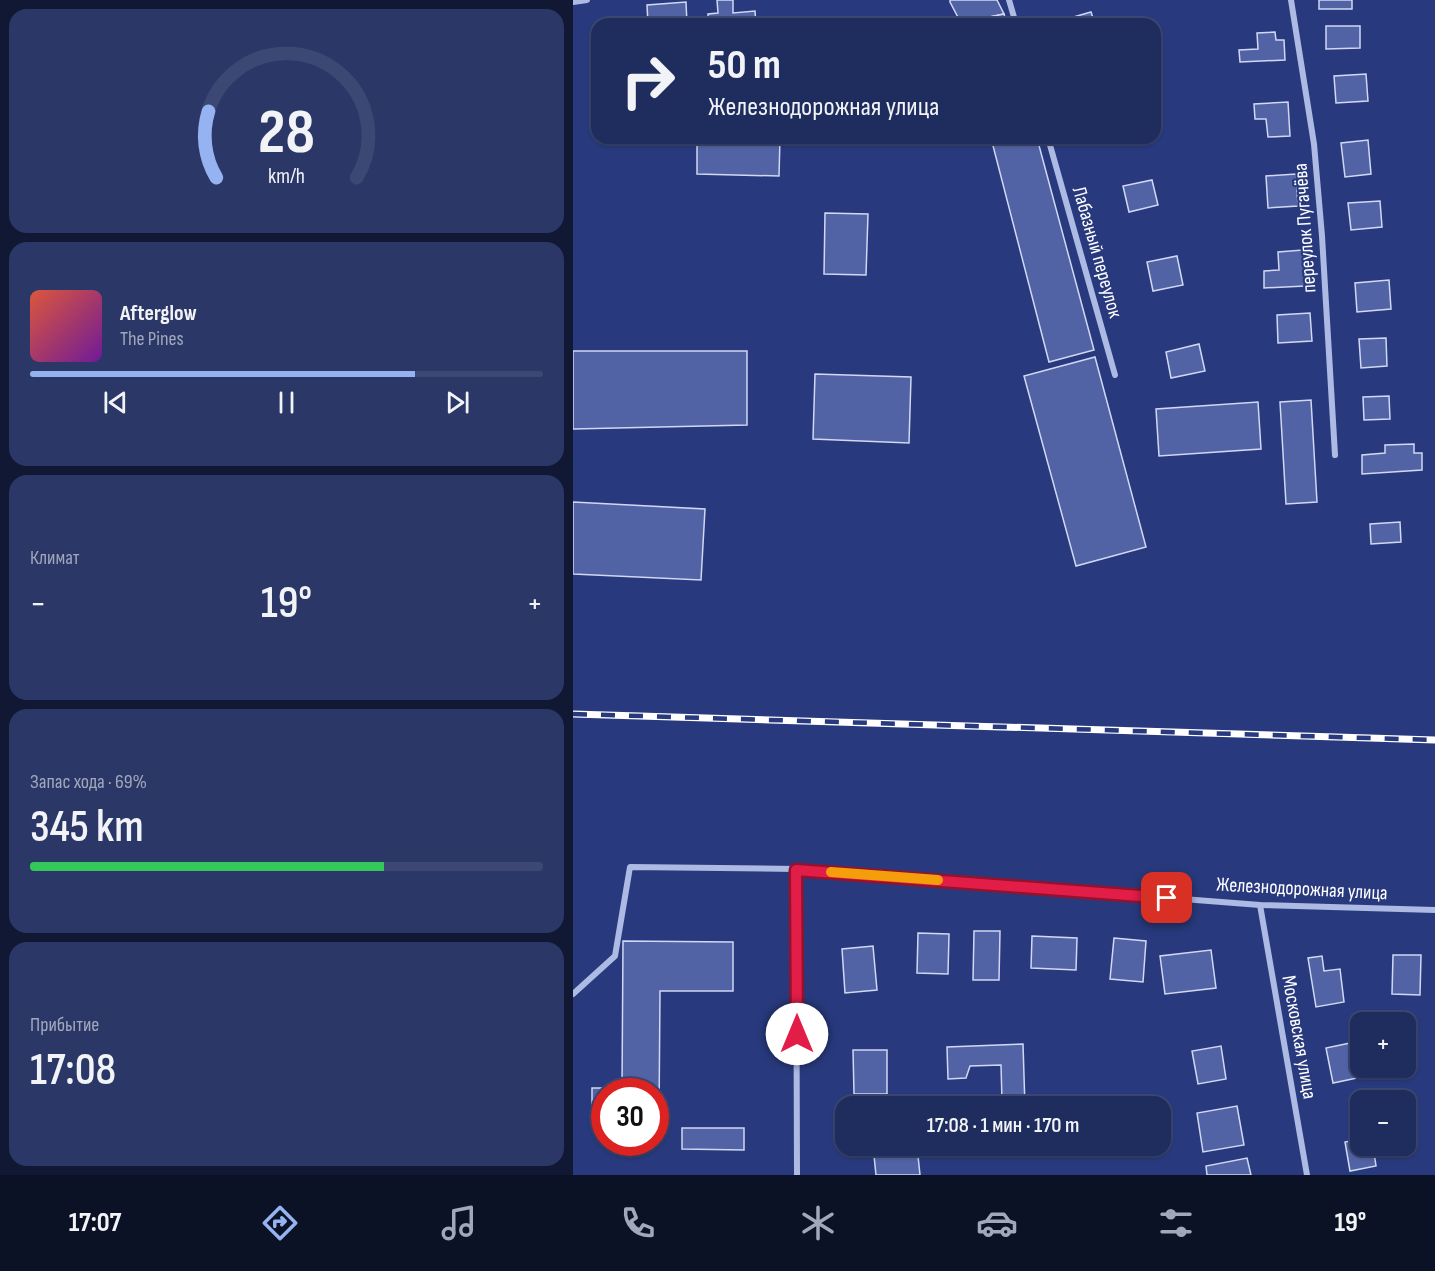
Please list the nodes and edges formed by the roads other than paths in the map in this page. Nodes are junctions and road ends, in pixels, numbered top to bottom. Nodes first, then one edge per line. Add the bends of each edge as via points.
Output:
1 (587, 0) edge
2 (1009, 0) edge
3 (1291, 0) edge
4 (573, 2) edge
5 (1014, 18) edge
6 (1050, 144) edge
7 (1115, 375) dead end
8 (1335, 455) dead end
9 (796, 870) junction
10 (1260, 905) junction
11 (1435, 910) edge
12 (573, 994) edge
13 (797, 1175) edge
14 (1308, 1175) edge

1 - 4 street
2 - 5 street
3 - 8 street, переулок Пугачёва via 1314,144
6 - 7 street, Лабазный переулок
9 - 10 street, Железнодорожная улица
9 - 12 street, Железнодорожная улица via 630,867 615,956
9 - 13 street
10 - 11 street, Железнодорожная улица
10 - 14 street, Московская улица

